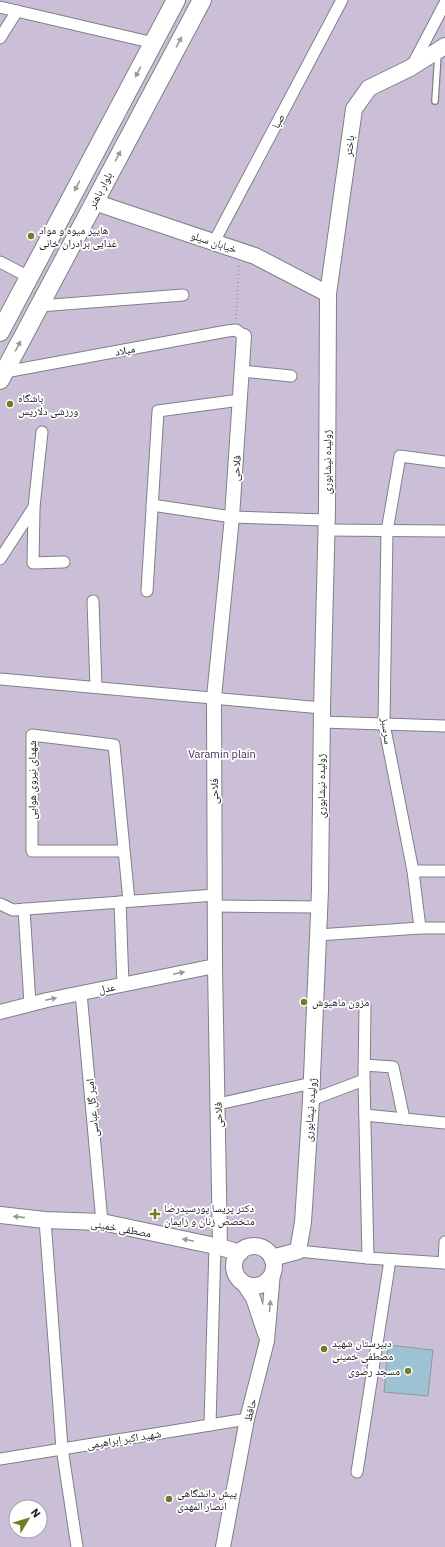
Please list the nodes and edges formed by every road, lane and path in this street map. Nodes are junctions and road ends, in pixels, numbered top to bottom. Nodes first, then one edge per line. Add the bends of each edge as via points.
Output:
1 (176, 0) edge
2 (202, 0) edge
3 (342, 0) edge
4 (445, 3) edge
5 (0, 7) edge
6 (17, 11) junction
7 (0, 38) edge
8 (154, 43) junction
9 (442, 48) edge
10 (410, 68) junction
11 (435, 101) dead end
12 (94, 202) junction
13 (214, 242) junction
14 (240, 251) junction
15 (0, 262) edge
16 (29, 277) junction
17 (328, 294) junction
18 (183, 295) dead end
19 (39, 306) junction
20 (0, 332) edge
21 (240, 333) junction
22 (242, 371) junction
23 (2, 376) edge
24 (291, 376) dead end
25 (240, 400) junction
26 (42, 432) dead end
27 (445, 462) edge
28 (152, 505) junction
29 (34, 507) junction
30 (232, 517) junction
31 (326, 525) junction
32 (387, 531) junction
33 (445, 531) edge
34 (0, 559) edge
35 (64, 562) dead end
36 (147, 591) dead end
37 (93, 601) dead end
38 (0, 679) edge
39 (96, 687) junction
40 (214, 697) junction
41 (322, 715) junction
42 (384, 724) junction
43 (445, 726) edge
44 (124, 851) junction
45 (413, 871) junction
46 (445, 871) edge
47 (215, 900) junction
48 (124, 902) junction
49 (0, 904) edge
50 (320, 907) junction
51 (24, 909) junction
52 (420, 928) junction
53 (445, 928) edge
54 (318, 935) junction
55 (215, 966) junction
56 (123, 985) junction
57 (81, 993) junction
58 (30, 1004) junction
59 (365, 1007) dead end
60 (0, 1012) edge
61 (364, 1065) junction
62 (364, 1080) junction
63 (312, 1083) junction
64 (311, 1100) junction
65 (218, 1104) junction
66 (365, 1115) junction
67 (404, 1119) junction
68 (445, 1123) edge
69 (0, 1215) edge
70 (45, 1220) junction
71 (102, 1222) junction
72 (445, 1242) edge
73 (218, 1247) junction
74 (298, 1251) junction
75 (240, 1252) junction
76 (368, 1258) junction
77 (390, 1260) junction
78 (444, 1263) edge
79 (273, 1265) junction
80 (243, 1283) junction
81 (267, 1341) junction
82 (247, 1419) junction
83 (210, 1425) junction
84 (62, 1448) junction
85 (0, 1459) edge
86 (356, 1472) dead end
87 (77, 1547) edge
88 (223, 1547) edge

1 - 8 main road, بلوار باهنر
12 -> 2 main road, بلوار باهنر
3 - 13 street, صبا
4 - 10 street
5 - 6 street
6 - 7 street
6 - 8 street
8 -> 16 main road, بلوار باهنر
9 - 10 main road, باختر
9 - 11 lane
10 - 17 main road, باختر via 368,88 354,109
12 - 13 main road, خیابان سیلو
12 - 19 main road, بلوار باهنر
13 - 14 main road, خیابان سیلو
14 - 17 main road, خیابان سیلو via 255,256
14 - 21 path
15 - 16 street
16 - 20 main road, بلوار باهنر
17 - 31 main road, ژولیده نیشابوری
18 - 19 street
23 -> 19 main road, بلوار باهنر
21 - 22 street, فلاحی
21 - 23 street, میلاد
22 - 24 street
22 - 25 street, فلاحی
25 - 28 street via 158,411
25 - 30 street, فلاحی
26 - 29 street
27 - 32 street, سرسبز via 400,456
28 - 30 street
28 - 36 street
29 - 34 street
29 - 35 street via 33,562
30 - 31 street
30 - 40 street, فلاحی
31 - 32 street
31 - 41 main road, ژولیده نیشابوری
32 - 33 street
32 - 42 street, سرسبز
37 - 39 street
38 - 39 street
39 - 40 street
40 - 41 street
40 - 47 street, فلاحی
41 - 42 street
41 - 50 main road, ژولیده نیشابوری
42 - 43 street
42 - 45 street, سرسبز
44 - 44 street, شهدای نیروی هوایی via 114,745 32,735 32,852
44 - 48 street, شهدای نیروی هوایی
45 - 46 street
45 - 52 street, سرسبز
47 - 48 street
47 - 50 street
47 - 55 street, فلاحی
48 - 51 street
48 - 56 street, شهدای نیروی هوایی
49 - 51 street via 13,910
50 - 54 main road, ژولیده نیشابوری
51 - 58 street
52 - 53 street
52 - 54 street
54 - 63 main road, ژولیده نیشابوری
56 -> 55 street, عدل
55 - 65 street, فلاحی
56 - 57 street, عدل
58 -> 57 street, عدل
57 - 71 street, امیر گل عباسی
58 - 60 street, عدل
59 - 61 street
61 - 62 street
61 - 67 street via 392,1067
62 - 64 street
62 - 66 street
63 - 64 main road, ژولیده نیشابوری
63 - 65 street
64 - 74 main road, ژولیده نیشابوری via 303,1222
65 - 73 street, فلاحی
66 - 67 street
66 - 76 street
67 - 68 street
70 -> 69 main road, مصطفی خمینی
70 - 71 main road, مصطفی خمینی
70 - 84 street
73 -> 71 main road, مصطفی خمینی
72 - 78 street
73 - 75 main road, مصطفی خمینی
73 - 83 street
74 - 76 street
74 - 79 main road
75 - 79 main road via 258,1247 269,1253
75 - 80 main road via 234,1265 235,1272
76 - 77 street
77 - 78 street
77 - 86 street
79 - 80 main road via 266,1282 261,1285
81 -> 79 street, حافظ
80 - 81 street via 253,1298
81 - 82 street, حافظ
82 - 83 street, شهید اکبر ابراهیمی
82 - 88 street, حافظ
83 - 84 street, شهید اکبر ابراهیمی
84 - 85 street, شهید اکبر ابراهیمی
84 - 87 street

